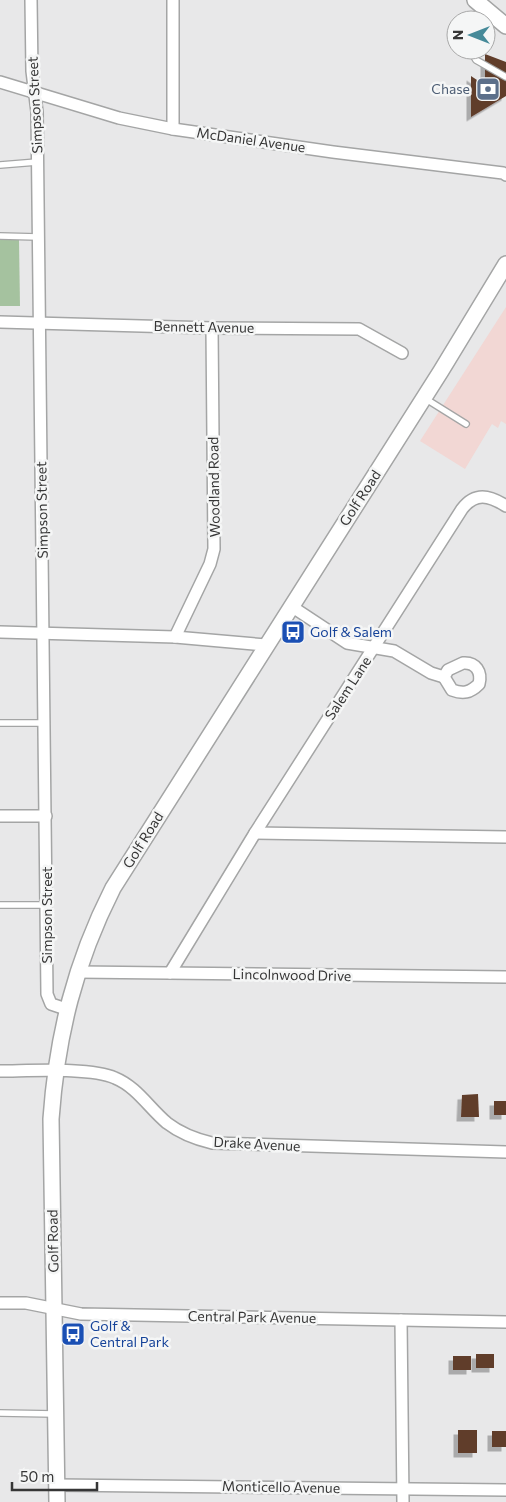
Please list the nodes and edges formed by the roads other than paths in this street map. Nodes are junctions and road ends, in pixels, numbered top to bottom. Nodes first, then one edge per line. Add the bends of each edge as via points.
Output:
1 (31, 0) edge
2 (173, 0) edge
3 (475, 0) edge
4 (506, 26) edge
5 (476, 60) edge
6 (506, 77) edge
7 (0, 82) edge
8 (34, 91) junction
9 (173, 129) junction
10 (37, 162) junction
11 (0, 165) edge
12 (506, 175) edge
13 (0, 236) edge
14 (38, 237) junction
15 (506, 264) edge
16 (0, 322) edge
17 (39, 322) junction
18 (212, 328) junction
19 (402, 353) dead end
20 (424, 398) junction
21 (466, 424) dead end
22 (506, 506) edge
23 (291, 606) junction
24 (0, 632) edge
25 (44, 633) junction
26 (175, 637) junction
27 (266, 645) junction
28 (374, 647) junction
29 (444, 677) dead end
30 (0, 723) edge
31 (45, 724) junction
32 (0, 816) edge
33 (46, 816) junction
34 (255, 833) junction
35 (506, 837) edge
36 (0, 905) edge
37 (46, 905) junction
38 (78, 972) junction
39 (170, 973) junction
40 (506, 977) edge
41 (66, 1009) junction
42 (0, 1071) edge
43 (55, 1071) junction
44 (506, 1152) edge
45 (0, 1303) edge
46 (54, 1308) junction
47 (400, 1320) junction
48 (506, 1322) edge
49 (0, 1413) edge
50 (56, 1414) junction
51 (57, 1485) junction
52 (403, 1488) junction
53 (506, 1490) edge
54 (57, 1502) edge
55 (403, 1502) edge

1 - 8 street, Simpson Street
2 - 9 street
3 - 4 main road via 486,13
5 - 6 lane
7 - 8 street, McDaniel Avenue
8 - 9 street, McDaniel Avenue via 119,118
8 - 10 street, Simpson Street
9 - 12 street, McDaniel Avenue via 503,172
10 - 11 lane
10 - 14 street, Simpson Street
13 - 14 lane
14 - 17 street, Simpson Street
15 - 20 main road, Golf Road
16 - 17 street, Bennett Avenue
17 - 18 street, Bennett Avenue
17 - 25 street, Simpson Street
18 - 19 street, Bennett Avenue via 359,329
18 - 26 street, Woodland Road via 214,549
20 - 21 lane
20 - 23 main road, Golf Road
22 - 28 street, Salem Lane via 484,496 467,502
23 - 27 main road, Golf Road
23 - 28 street via 347,643
24 - 25 street
25 - 26 street
25 - 31 street, Simpson Street
26 - 27 street
27 - 38 main road, Golf Road via 113,888
28 - 29 street via 403,655 430,673
28 - 34 street, Salem Lane
30 - 31 lane
31 - 33 street, Simpson Street
32 - 33 street
33 - 37 street, Simpson Street
34 - 35 street
34 - 39 street, Salem Lane
36 - 37 lane
37 - 41 street, Simpson Street via 47,994 52,1004
38 - 39 street, Lincolnwood Drive
38 - 41 main road, Golf Road
39 - 40 street, Lincolnwood Drive
41 - 43 main road, Golf Road
42 - 43 street, Drake Avenue
43 - 44 street, Drake Avenue via 114,1078 136,1092 178,1130 212,1143
43 - 46 main road, Golf Road via 52,1119
45 - 46 street, Central Park Avenue
46 - 47 street, Central Park Avenue via 81,1314
46 - 50 main road, Golf Road
47 - 48 street, Central Park Avenue
47 - 52 street
49 - 50 lane
50 - 51 main road, Golf Road
51 - 52 street, Monticello Avenue
51 - 54 main road, Golf Road
52 - 53 street, Monticello Avenue
52 - 55 street

